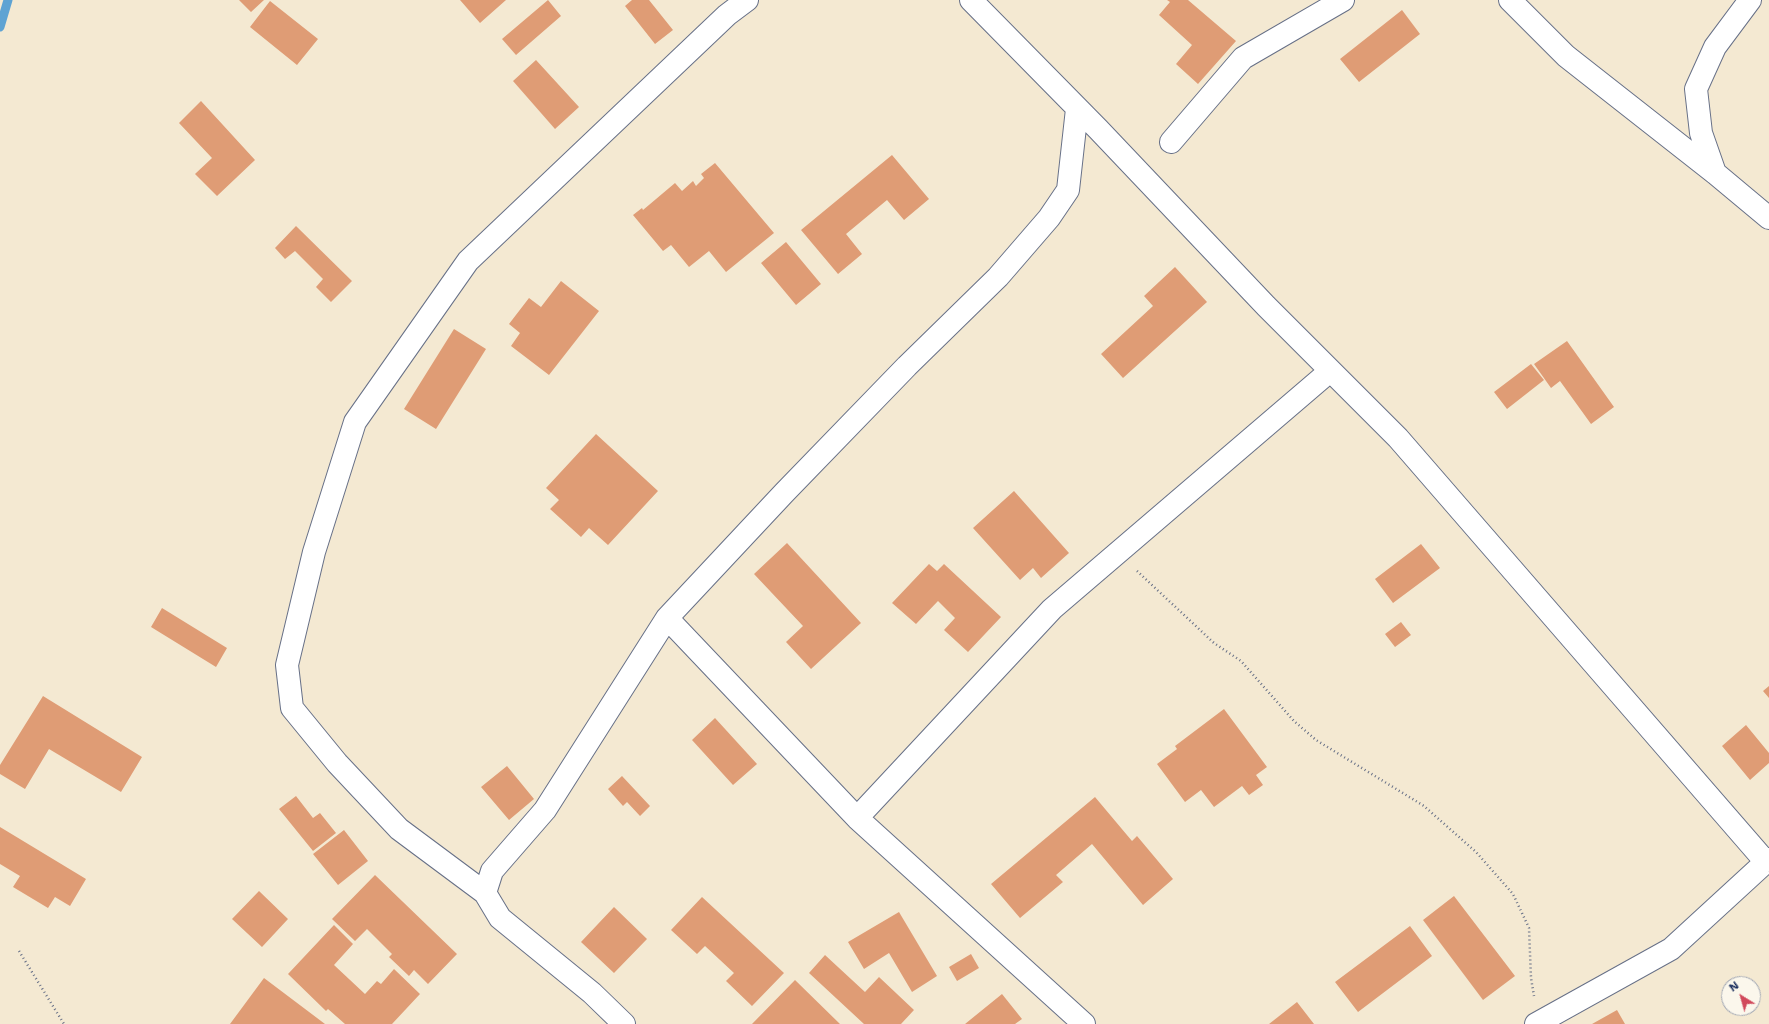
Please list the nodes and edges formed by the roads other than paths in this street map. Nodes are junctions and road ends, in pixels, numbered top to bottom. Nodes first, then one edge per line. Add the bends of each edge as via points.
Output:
1 (747, 0) edge
2 (970, 0) edge
3 (1343, 0) edge
4 (1510, 0) edge
5 (1750, 0) edge
6 (1077, 109) junction
7 (1171, 142) dead end
8 (1715, 173) junction
9 (1769, 218) edge
10 (1330, 371) junction
11 (667, 618) junction
12 (857, 818) junction
13 (1767, 860) edge
14 (485, 893) junction
15 (624, 1024) edge
16 (1084, 1024) edge
17 (1537, 1024) edge

1 - 14 street via 722,20 468,260 355,422 314,552 287,665 292,708 337,764 399,829
2 - 6 street
3 - 7 street via 1243,58
4 - 8 street via 1566,56
5 - 8 street via 1715,47 1696,89 1701,133
6 - 10 street
6 - 11 street via 1068,190 1049,218 998,277 907,366
8 - 9 street
10 - 12 street via 1052,609
10 - 13 street via 1398,438
11 - 12 street
11 - 14 street via 545,810 492,871
12 - 16 street
13 - 17 street via 1671,949
14 - 15 street via 500,918 592,994

